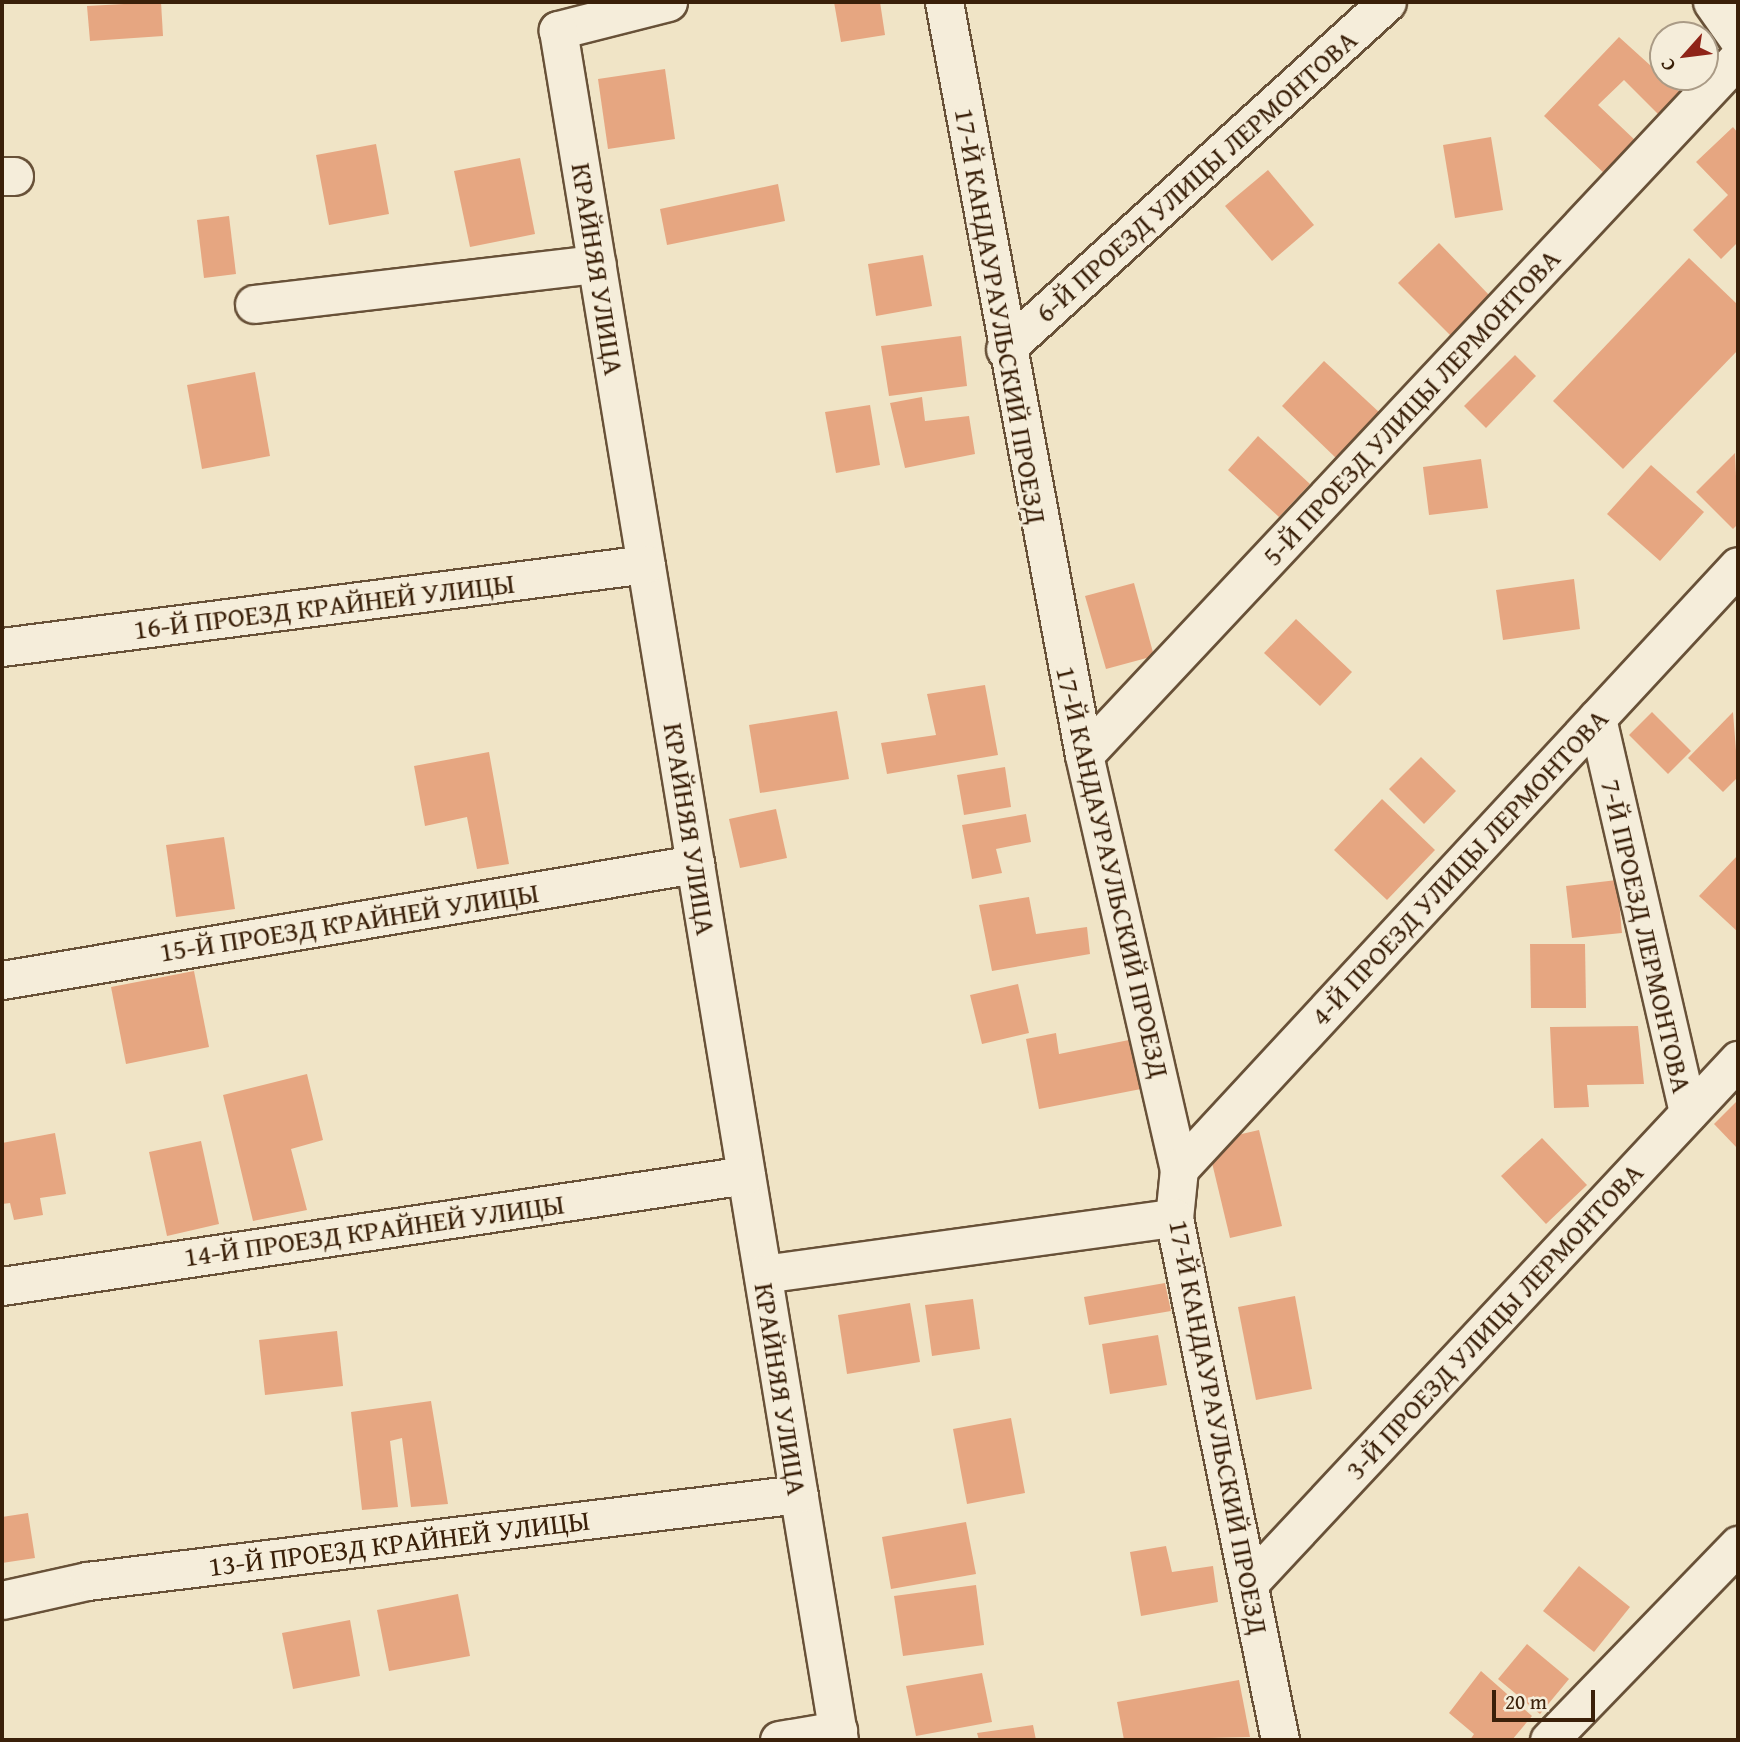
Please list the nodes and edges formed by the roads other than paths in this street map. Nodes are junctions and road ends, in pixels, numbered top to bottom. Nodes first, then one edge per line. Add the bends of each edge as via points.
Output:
1 (668, 2) edge
2 (944, 2) edge
3 (1387, 2) edge
4 (1712, 2) edge
5 (1738, 39) edge
6 (1738, 58) edge
7 (597, 264) junction
8 (254, 304) dead end
9 (1005, 349) junction
10 (646, 564) junction
11 (1738, 566) edge
12 (2, 647) edge
13 (1597, 718) junction
14 (1084, 755) junction
15 (695, 864) junction
16 (2, 980) edge
17 (1738, 1060) edge
18 (1688, 1113) junction
19 (1179, 1169) junction
20 (746, 1175) junction
21 (1174, 1218) junction
22 (763, 1274) junction
23 (2, 1286) edge
24 (799, 1494) junction
25 (1738, 1545) edge
26 (1250, 1582) junction
27 (2, 1600) edge
28 (839, 1735) edge
29 (779, 1740) edge
30 (1280, 1740) edge
31 (1549, 1740) edge

1 - 7 street, КРАЙНЯЯ УЛИЦА via 558,30
2 - 9 street, 17-Й КАНДАУРАУЛЬСКИЙ ПРОЕЗД
3 - 9 street, 6-Й ПРОЕЗД УЛИЦЫ ЛЕРМОНТОВА
4 - 5 street
6 - 14 street, 5-Й ПРОЕЗД УЛИЦЫ ЛЕРМОНТОВА
7 - 8 street
7 - 10 street, КРАЙНЯЯ УЛИЦА
9 - 14 street, 17-Й КАНДАУРАУЛЬСКИЙ ПРОЕЗД
10 - 12 street, 16-Й ПРОЕЗД КРАЙНЕЙ УЛИЦЫ
10 - 15 street, КРАЙНЯЯ УЛИЦА
11 - 13 street, 4-Й ПРОЕЗД УЛИЦЫ ЛЕРМОНТОВА
13 - 18 street, 7-Й ПРОЕЗД ЛЕРМОНТОВА
13 - 19 street, 4-Й ПРОЕЗД УЛИЦЫ ЛЕРМОНТОВА
14 - 19 street, 17-Й КАНДАУРАУЛЬСКИЙ ПРОЕЗД
15 - 16 street, 15-Й ПРОЕЗД КРАЙНЕЙ УЛИЦЫ
15 - 20 street, КРАЙНЯЯ УЛИЦА
17 - 18 street, 3-Й ПРОЕЗД УЛИЦЫ ЛЕРМОНТОВА
18 - 26 street, 3-Й ПРОЕЗД УЛИЦЫ ЛЕРМОНТОВА
19 - 21 street, 17-Й КАНДАУРАУЛЬСКИЙ ПРОЕЗД
20 - 22 street, КРАЙНЯЯ УЛИЦА
20 - 23 street, 14-Й ПРОЕЗД КРАЙНЕЙ УЛИЦЫ
21 - 22 street
21 - 26 street, 17-Й КАНДАУРАУЛЬСКИЙ ПРОЕЗД
22 - 24 street, КРАЙНЯЯ УЛИЦА
24 - 27 street, 13-Й ПРОЕЗД КРАЙНЕЙ УЛИЦЫ via 86,1581
24 - 28 street, КРАЙНЯЯ УЛИЦА
25 - 31 street
26 - 30 street, 17-Й КАНДАУРАУЛЬСКИЙ ПРОЕЗД
28 - 29 street

